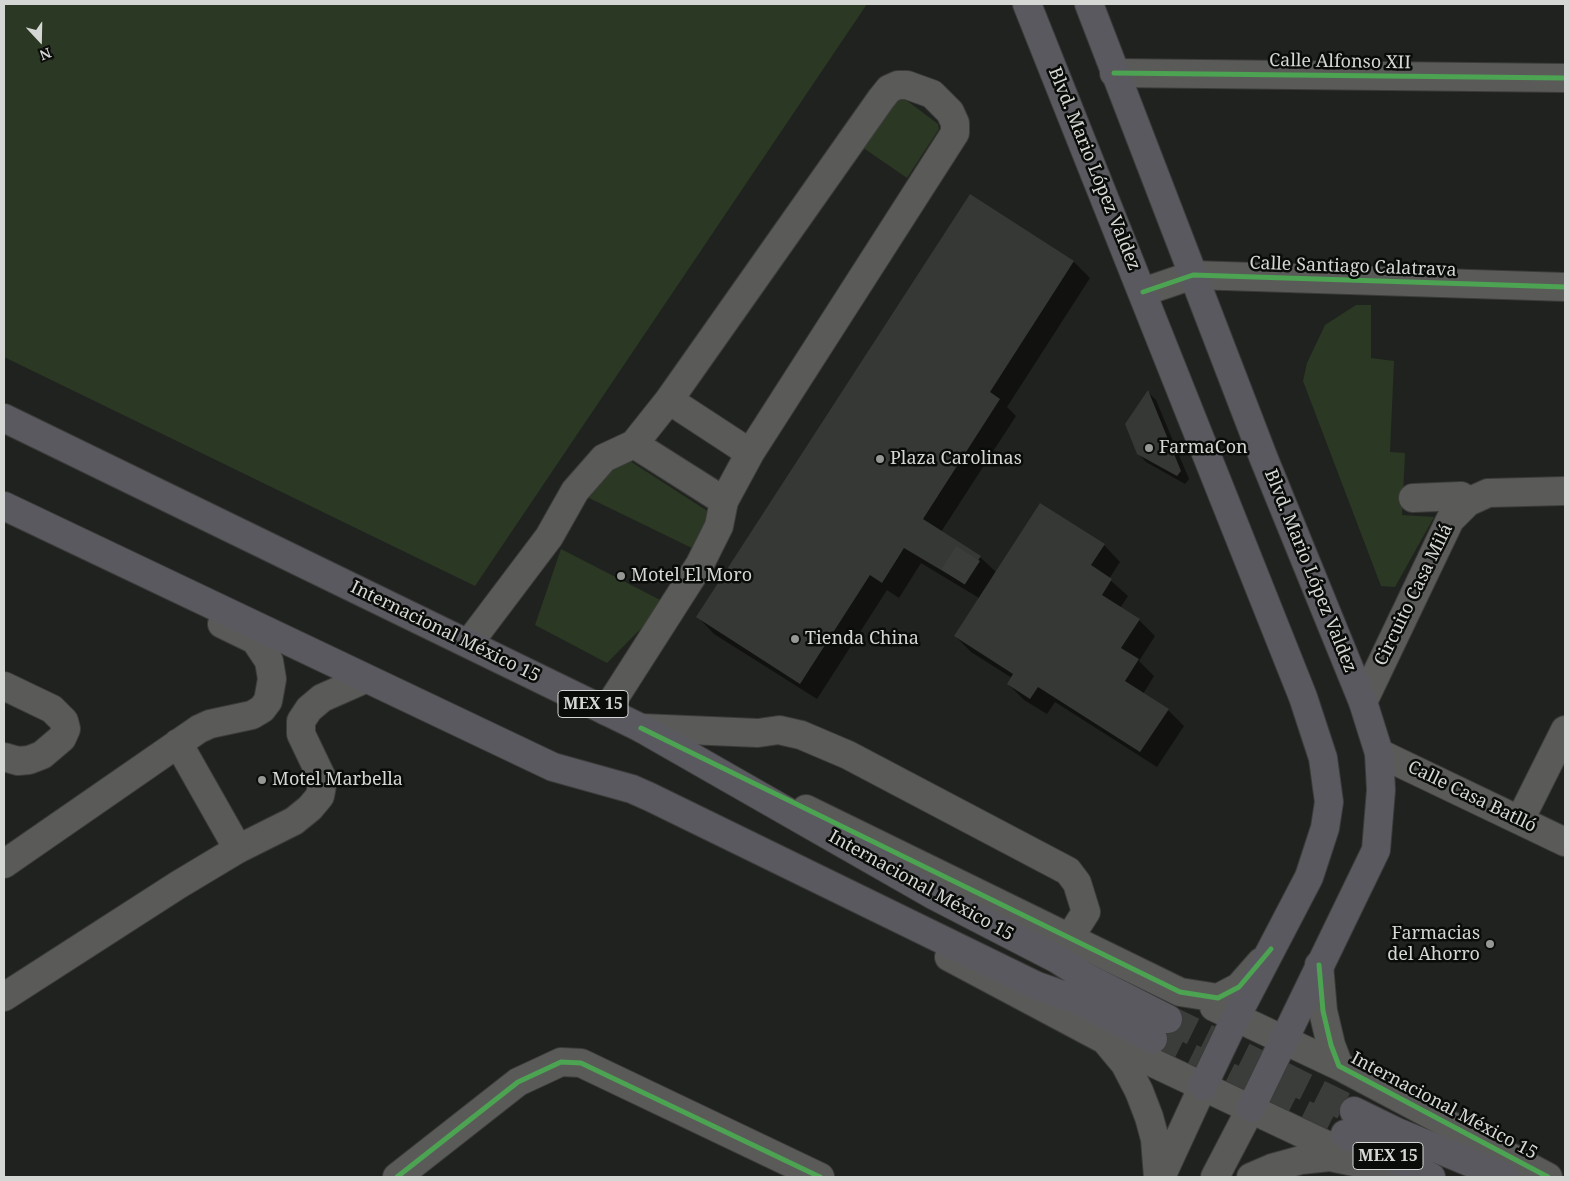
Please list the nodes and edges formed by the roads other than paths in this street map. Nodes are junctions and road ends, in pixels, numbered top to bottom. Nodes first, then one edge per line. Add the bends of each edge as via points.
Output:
1 (1027, 4) edge
2 (1088, 4) edge
3 (1114, 73) junction
4 (1565, 78) edge
5 (1193, 275) junction
6 (1565, 288) edge
7 (1143, 292) junction
8 (669, 400) junction
9 (4, 418) edge
10 (634, 444) junction
11 (750, 453) junction
12 (1565, 491) edge
13 (1414, 498) dead end
14 (724, 500) junction
15 (1468, 502) junction
16 (4, 506) edge
17 (167, 584) junction
18 (469, 644) junction
19 (365, 679) junction
20 (4, 686) edge
21 (1363, 702) junction
22 (606, 711) junction
23 (641, 728) junction
24 (1565, 730) edge
25 (178, 743) junction
26 (1379, 753) junction
27 (4, 757) edge
28 (650, 798) junction
29 (1520, 820) junction
30 (1565, 842) edge
31 (238, 849) junction
32 (4, 864) edge
33 (1070, 938) junction
34 (1271, 949) junction
35 (1319, 965) junction
36 (1180, 992) junction
37 (4, 997) edge
38 (1236, 1017) junction
39 (1283, 1038) junction
40 (1105, 1040) junction
41 (1339, 1066) junction
42 (1203, 1086) junction
43 (1251, 1108) junction
44 (1369, 1165) junction
45 (791, 1170) edge
46 (397, 1177) edge
47 (820, 1177) edge
48 (1160, 1177) edge
49 (1215, 1177) edge
50 (1251, 1177) edge
51 (1394, 1177) edge
52 (1431, 1177) edge
53 (1505, 1177) edge
54 (1548, 1177) edge

1 - 7 main road, Blvd. Mario López Valdez
2 - 3 main road, Blvd. Mario López Valdez
3 - 4 street, Calle Alfonso XII
3 - 5 main road, Blvd. Mario López Valdez
5 - 6 street, Calle Santiago Calatrava
5 - 7 street, Calle Santiago Calatrava
5 - 21 main road, Blvd. Mario López Valdez
7 - 34 main road, Blvd. Mario López Valdez via 1303,697 1324,758 1329,802 1325,828 1309,877
8 - 10 street
8 - 11 street
8 - 11 street via 889,89 907,85 932,94 950,112 955,133
9 - 18 main road, Internacional México 15 / MEX 15
10 - 14 street
10 - 18 street via 604,458 575,491 549,537
11 - 14 street
12 - 15 street, Circuito Casa Milá via 1488,493
13 - 15 street via 1461,496
14 - 22 street via 719,526 700,564
15 - 21 street, Circuito Casa Milá via 1450,520
16 - 17 main road, Internacional México 15 / MEX 15
17 - 19 main road, Internacional México 15 / MEX 15
17 - 25 street via 204,615 255,640 269,661 272,679 268,701 262,709 252,715 210,724
18 - 22 main road, Internacional México 15 / MEX 15
19 - 28 main road, Internacional México 15 / MEX 15 via 553,767 632,789
19 - 31 street via 322,698 301,721 301,734 323,780 320,796 294,821
20 - 27 street via 52,709 64,721 66,729 62,738 42,755 18,761
21 - 26 main road, Blvd. Mario López Valdez
22 - 23 main road, Internacional México 15 / MEX 15
23 - 28 main road, Internacional México 15 / MEX 15 via 1160,1029 1028,981
23 - 33 street
23 - 33 street via 758,733 778,730 801,735 848,755 1068,871 1077,883 1086,912
24 - 29 street
25 - 31 street
25 - 32 street
26 - 29 street, Calle Casa Batlló
26 - 35 main road, Blvd. Mario López Valdez via 1381,790 1376,850
28 - 40 street
29 - 30 street, Calle Casa Batlló
31 - 37 street
33 - 36 street
34 - 36 street via 1239,987 1218,998
34 - 38 main road, Blvd. Mario López Valdez
35 - 39 main road, Blvd. Mario López Valdez
35 - 41 street, Internacional México 15 via 1323,1011
36 - 38 street
38 - 39 street
38 - 42 main road, Blvd. Mario López Valdez
39 - 41 street
39 - 43 main road, Blvd. Mario López Valdez
40 - 42 street
40 - 48 street via 1125,1064 1139,1091 1155,1139
41 - 54 street, Internacional México 15
42 - 43 street
42 - 48 street
43 - 44 street
43 - 49 street
44 - 50 street via 1330,1157 1272,1168
44 - 51 street
45 - 46 street via 581,1063 561,1062 518,1082
45 - 47 street
52 - 53 main road, Internacional México 15 / MEX 15 via 1350,1122 1397,1132

